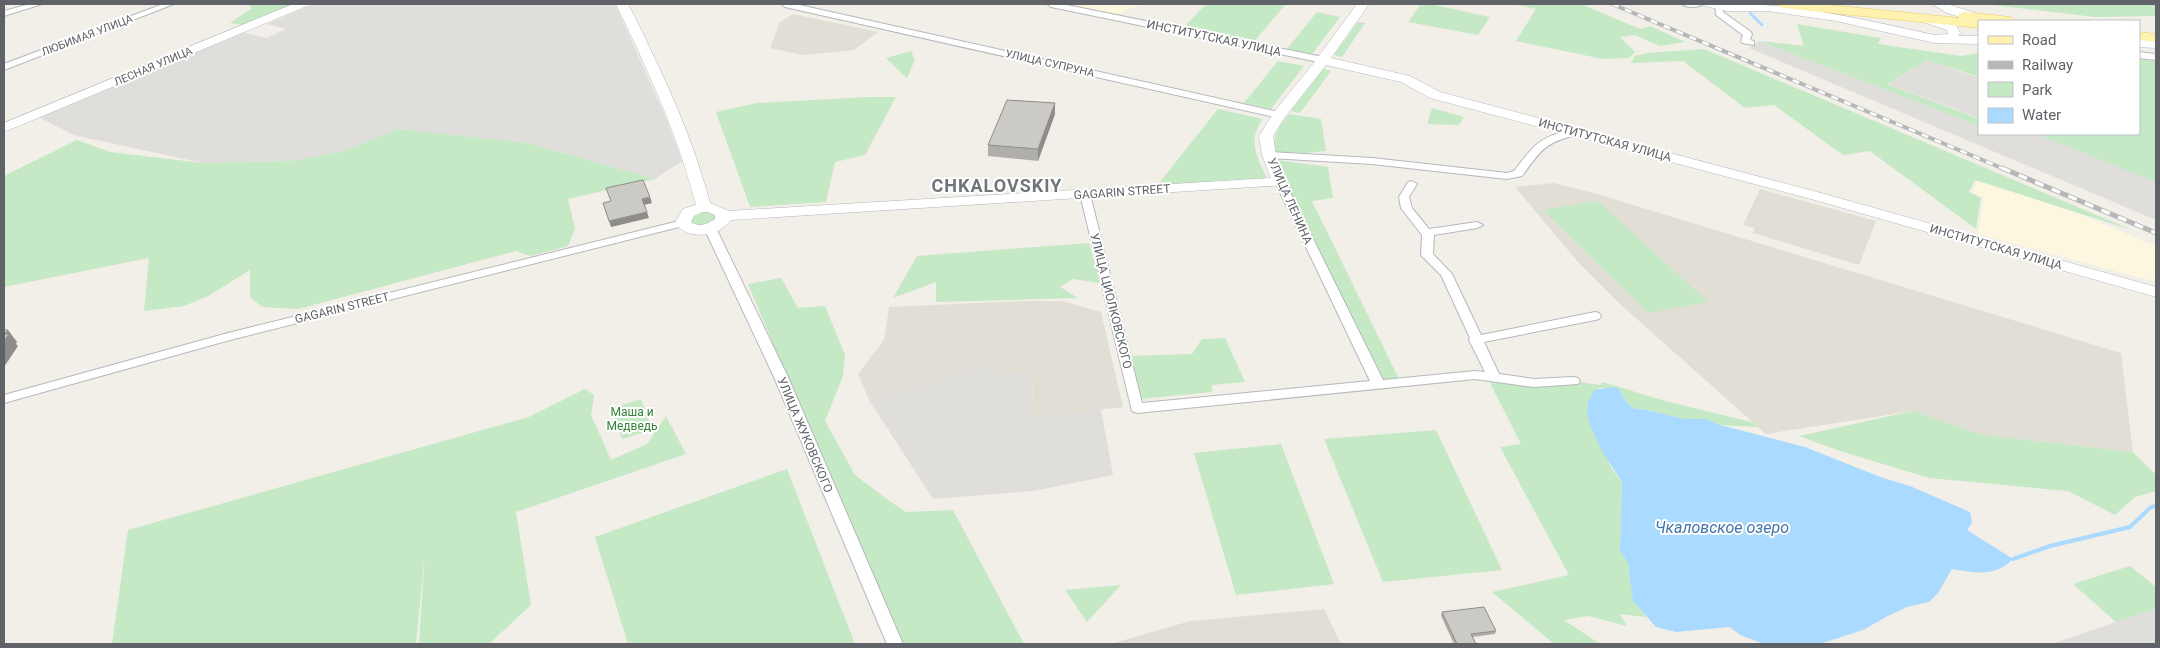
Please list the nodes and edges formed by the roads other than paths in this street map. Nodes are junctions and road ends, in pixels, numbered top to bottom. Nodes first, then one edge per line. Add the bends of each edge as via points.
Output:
1 (38, 4) edge
2 (170, 4) edge
3 (303, 4) edge
4 (622, 4) edge
5 (785, 4) edge
6 (833, 4) edge
7 (1051, 4) edge
8 (1363, 4) edge
9 (1686, 4) edge
10 (1699, 4) edge
11 (1756, 4) edge
12 (1783, 4) edge
13 (1834, 4) edge
14 (1714, 5) edge
15 (1742, 5) edge
16 (1939, 5) edge
17 (1768, 7) junction
18 (821, 11) junction
19 (1902, 13) junction
20 (4, 14) edge
21 (1922, 15) junction
22 (1978, 21) edge
23 (2140, 36) edge
24 (1935, 38) junction
25 (2156, 38) edge
26 (1978, 40) edge
27 (2140, 42) edge
28 (2156, 43) edge
29 (1752, 44) dead end
30 (2140, 56) edge
31 (2156, 57) edge
32 (1323, 60) junction
33 (4, 67) edge
34 (1280, 115) junction
35 (4, 128) edge
36 (1575, 132) junction
37 (1269, 155) junction
38 (1280, 182) junction
39 (1412, 184) dead end
40 (1085, 194) junction
41 (704, 207) junction
42 (724, 216) junction
43 (683, 223) junction
44 (1477, 225) dead end
45 (710, 228) junction
46 (1427, 233) junction
47 (2156, 292) edge
48 (1595, 316) dead end
49 (1475, 340) junction
50 (1494, 377) junction
51 (1573, 381) dead end
52 (1379, 385) junction
53 (4, 399) edge
54 (895, 644) edge

1 - 20 street
2 - 33 street, ЛЮБИМАЯ УЛИЦА
3 - 35 street, ЛЕСНАЯ УЛИЦА
4 - 41 street via 674,119
5 - 18 street
6 - 18 street
7 - 32 street, ИНСТИТУТСКАЯ УЛИЦА
8 - 32 street, УЛИЦА ЛЕНИНА
9 - 10 street
11 - 17 street
12 - 19 main road
13 - 19 main road
14 - 15 street
14 - 29 street via 1719,13 1748,34 1746,41
15 - 17 street
16 - 21 street
16 - 22 street
17 - 24 street via 1836,17
18 - 34 street, УЛИЦА СУПРУНА
19 - 21 main road
21 - 22 main road
21 - 24 street via 1952,28 1952,37
23 - 25 main road
24 - 26 street
27 - 28 main road
30 - 31 street
32 - 34 street, УЛИЦА ЛЕНИНА
32 - 36 street, ИНСТИТУТСКАЯ УЛИЦА via 1386,73 1435,95
34 - 37 street, УЛИЦА ЛЕНИНА via 1266,136
36 - 37 street via 1543,141 1531,152 1518,174 1507,176 1372,161
36 - 47 street, ИНСТИТУТСКАЯ УЛИЦА
37 - 38 street, УЛИЦА ЛЕНИНА
38 - 40 street, GAGARIN STREET
38 - 52 street, УЛИЦА ЛЕНИНА
39 - 46 street via 1404,197 1407,208
40 - 42 street, GAGARIN STREET
40 - 52 street, УЛИЦА ЦИОЛКОВСКОГО via 1137,408
41 - 42 street via 720,210
41 - 43 street via 687,214
42 - 45 street via 720,223
43 - 45 street via 690,229
43 - 53 street, GAGARIN STREET via 237,334
44 - 46 street
45 - 54 street, УЛИЦА ЖУКОВСКОГО via 781,377
46 - 49 street via 1427,255 1446,274
48 - 49 street
49 - 50 street
50 - 51 street via 1534,383
50 - 52 street via 1476,375

